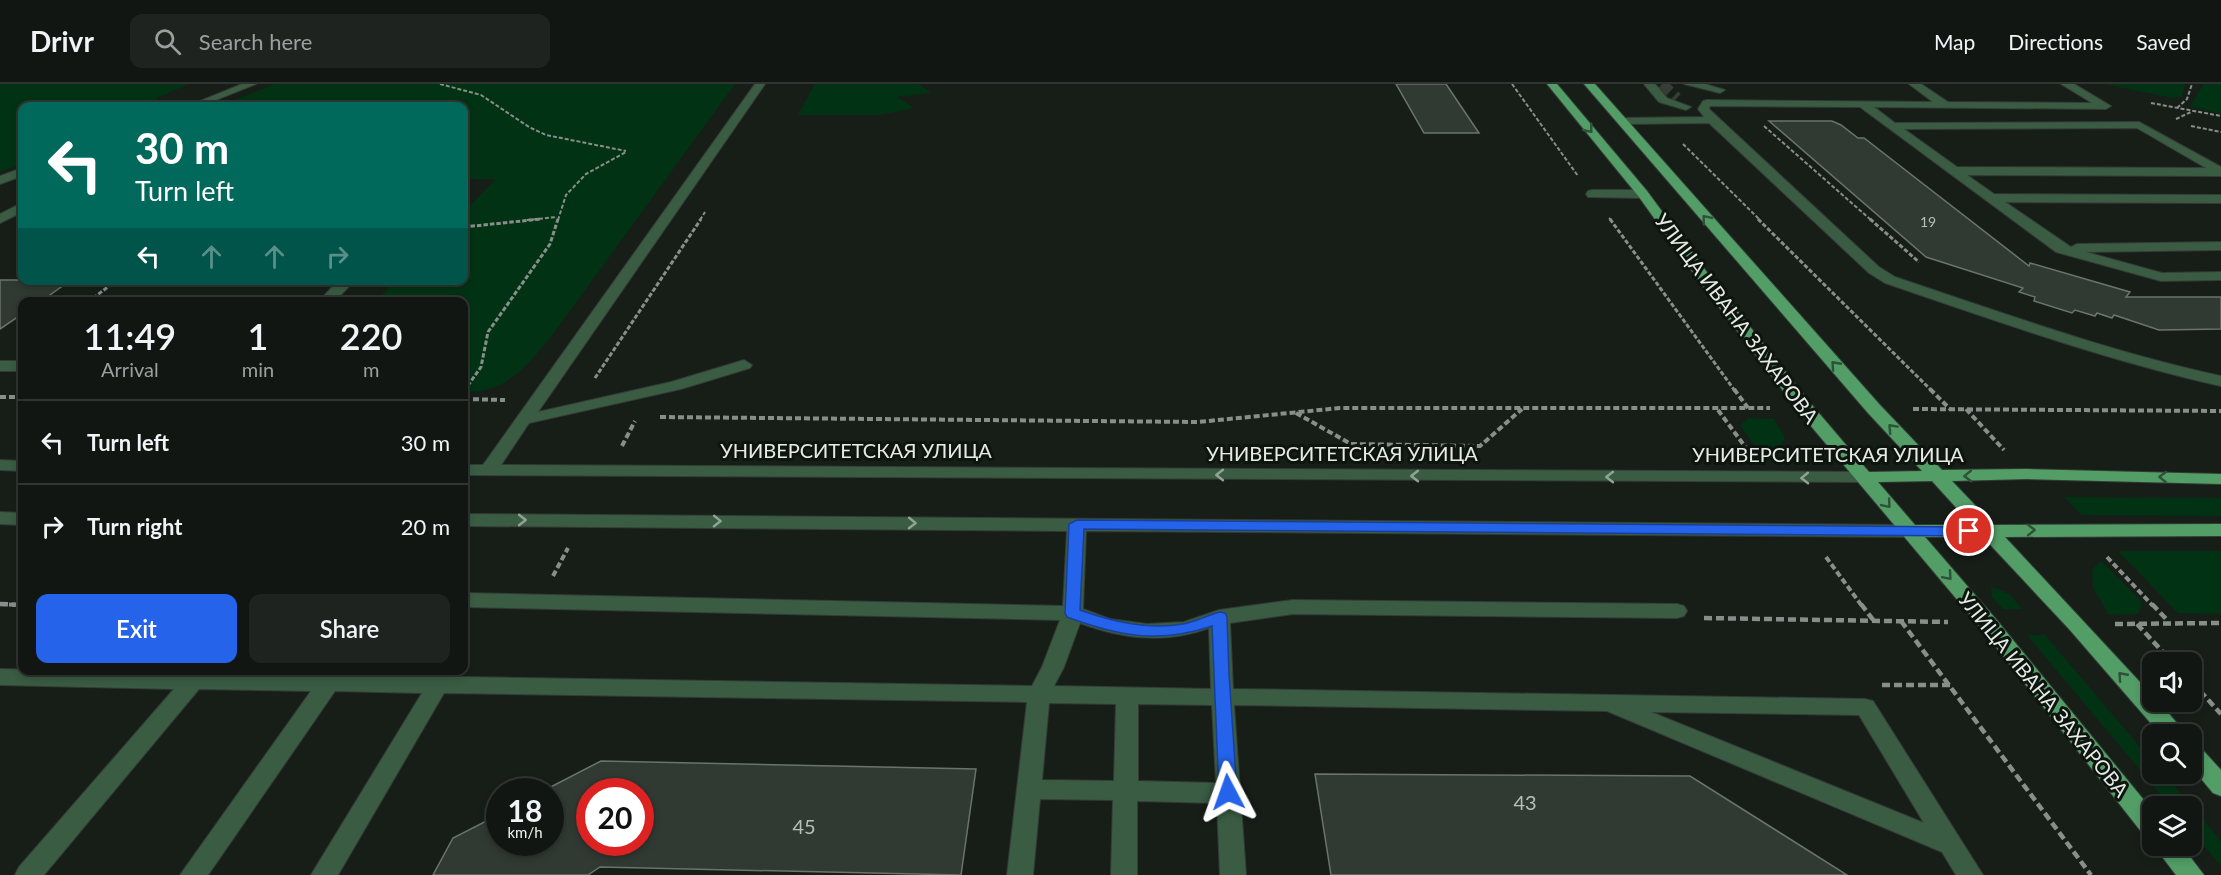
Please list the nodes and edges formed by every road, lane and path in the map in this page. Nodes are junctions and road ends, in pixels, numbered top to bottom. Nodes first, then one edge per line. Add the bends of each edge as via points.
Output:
1 (251, 84) edge
2 (440, 84) edge
3 (760, 84) edge
4 (1512, 84) edge
5 (1552, 84) edge
6 (1589, 84) edge
7 (1649, 84) edge
8 (1689, 84) tunnel mouth
9 (1914, 84) edge
10 (2066, 84) edge
11 (2192, 84) edge
12 (1720, 90) dead end
13 (1677, 98) tunnel mouth
14 (204, 102) edge
15 (2146, 102) dead end
16 (1733, 103) junction
17 (1864, 105) junction
18 (1947, 106) junction
19 (1686, 107) junction
20 (2176, 108) junction
21 (2193, 111) junction
22 (2221, 117) edge
23 (1691, 120) junction
24 (1712, 120) junction
25 (1623, 121) junction
26 (2170, 121) dead end
27 (1660, 122) junction
28 (1893, 126) junction
29 (1956, 171) junction
30 (2221, 172) edge
31 (18, 173) edge
32 (0, 180) edge
33 (1592, 194) junction
34 (1643, 194) junction
35 (1993, 198) junction
36 (2221, 199) edge
37 (710, 203) dead end
38 (18, 209) edge
39 (557, 217) junction
40 (0, 219) edge
41 (468, 227) edge
42 (2221, 246) edge
43 (2061, 249) junction
44 (1920, 263) dead end
45 (2221, 276) edge
46 (110, 285) edge
47 (343, 285) edge
48 (95, 297) edge
49 (330, 297) edge
50 (744, 364) dead end
51 (0, 366) edge
52 (18, 366) edge
53 (593, 381) dead end
54 (2221, 381) edge
55 (468, 386) edge
56 (0, 397) edge
57 (18, 397) edge
58 (1522, 408) junction
59 (1748, 408) junction
60 (1806, 409) junction
61 (1874, 409) junction
62 (1951, 409) junction
63 (2221, 411) edge
64 (1294, 412) junction
65 (667, 417) dead end
66 (522, 420) junction
67 (0, 465) edge
68 (18, 466) edge
69 (468, 470) edge
70 (488, 470) junction
71 (1938, 476) junction
72 (1864, 477) junction
73 (2221, 479) edge
74 (0, 518) edge
75 (18, 519) edge
76 (468, 520) edge
77 (1077, 524) junction
78 (2221, 530) edge
79 (1909, 531) junction
80 (1989, 531) junction
81 (468, 600) edge
82 (0, 604) edge
83 (18, 605) edge
84 (1677, 611) joint
85 (1072, 613) junction
86 (1220, 617) junction
87 (2221, 623) edge
88 (2163, 652) edge
89 (197, 676) edge
90 (0, 677) edge
91 (329, 683) junction
92 (438, 685) junction
93 (2202, 693) edge
94 (1039, 694) junction
95 (1127, 696) junction
96 (1222, 697) junction
97 (1606, 703) junction
98 (2221, 714) edge
99 (2165, 724) edge
100 (2202, 764) edge
101 (2221, 786) edge
102 (1029, 789) junction
103 (1125, 790) junction
104 (1228, 792) junction
105 (2142, 815) edge
106 (1952, 845) junction
107 (2175, 856) edge
108 (28, 875) edge
109 (193, 875) edge
110 (324, 875) edge
111 (1020, 875) edge
112 (1124, 875) edge
113 (1233, 875) edge
114 (1970, 875) edge
115 (2091, 875) edge
116 (2191, 875) edge

1 - 14 street
2 - 39 path via 481,95 546,135 626,152 586,174 566,195
3 - 66 street
4 - 33 path
5 -> 34 main road, УЛИЦА ИВАНА ЗАХАРОВА
6 - 25 main road, УЛИЦА ИВАНА ЗАХАРОВА
7 - 19 street via 1663,99
8 - 12 street
9 - 18 street
10 - 18 street via 2106,105
11 - 20 path via 2187,99
13 - 19 street
15 - 20 path
16 - 17 street
16 - 24 street via 1707,103 1703,110
16 - 44 path via 1753,116
17 - 18 street
17 - 28 street
19 - 23 street
20 - 21 path
21 - 22 path
21 - 26 path
23 - 24 street
23 - 27 street
24 - 54 street via 1874,270 1890,280 2052,335
25 - 27 street
61 -> 25 main road, УЛИЦА ИВАНА ЗАХАРОВА
27 - 62 path
28 - 29 street
28 - 30 street via 2139,125
29 - 30 street
29 - 35 street
31 - 32 street
33 - 34 street
33 - 59 path
34 - 60 main road, УЛИЦА ИВАНА ЗАХАРОВА
35 - 36 street
35 - 43 street
37 - 53 path
38 - 40 street
39 - 41 path
39 - 55 path via 550,244 488,332 482,367
42 - 43 street
43 - 45 street via 2161,277
46 - 48 path
47 - 49 street
50 - 66 street via 675,386
51 - 52 street
56 - 57 path
58 - 59 path
58 - 64 path via 1340,408
58 - 64 path via 1480,446 1352,444
59 - 60 path
60 - 72 main road, УЛИЦА ИВАНА ЗАХАРОВА
61 - 62 path
71 -> 61 main road, УЛИЦА ИВАНА ЗАХАРОВА
62 - 63 path
64 - 65 path via 1198,422
66 - 70 street
67 - 68 street
69 - 70 street, УНИВЕРСИТЕТСКАЯ УЛИЦА
72 -> 70 street, УНИВЕРСИТЕТСКАЯ УЛИЦА
71 - 72 main road, УНИВЕРСИТЕТСКАЯ УЛИЦА
73 -> 71 main road, УНИВЕРСИТЕТСКАЯ УЛИЦА
71 - 80 main road, УЛИЦА ИВАНА ЗАХАРОВА
72 -> 79 main road, УЛИЦА ИВАНА ЗАХАРОВА
74 - 75 street
76 -> 77 street
77 - 79 street
77 - 85 street
80 -> 78 main road
79 - 80 main road
79 -> 105 main road, УЛИЦА ИВАНА ЗАХАРОВА
99 -> 80 main road, УЛИЦА ИВАНА ЗАХАРОВА
81 - 85 street
82 - 83 path
84 - 86 street via 1293,607
84 - 115 path via 1707,618 1901,621
85 - 86 street via 1108,626 1148,631 1185,629
85 - 94 street
86 - 96 street
87 - 88 path via 2136,624
89 - 90 street
89 - 91 street
89 - 108 street
91 - 92 street
91 - 109 street
92 - 94 street
92 - 110 street
93 - 98 path
94 - 95 street
94 - 102 street
95 - 96 street
95 - 103 street
96 - 97 street
96 - 104 street
97 - 106 street
97 - 106 street via 1865,707
100 - 101 main road
102 - 103 street
102 - 111 street
103 - 104 street
103 - 112 street
104 - 113 street
106 - 114 street
107 - 116 main road

